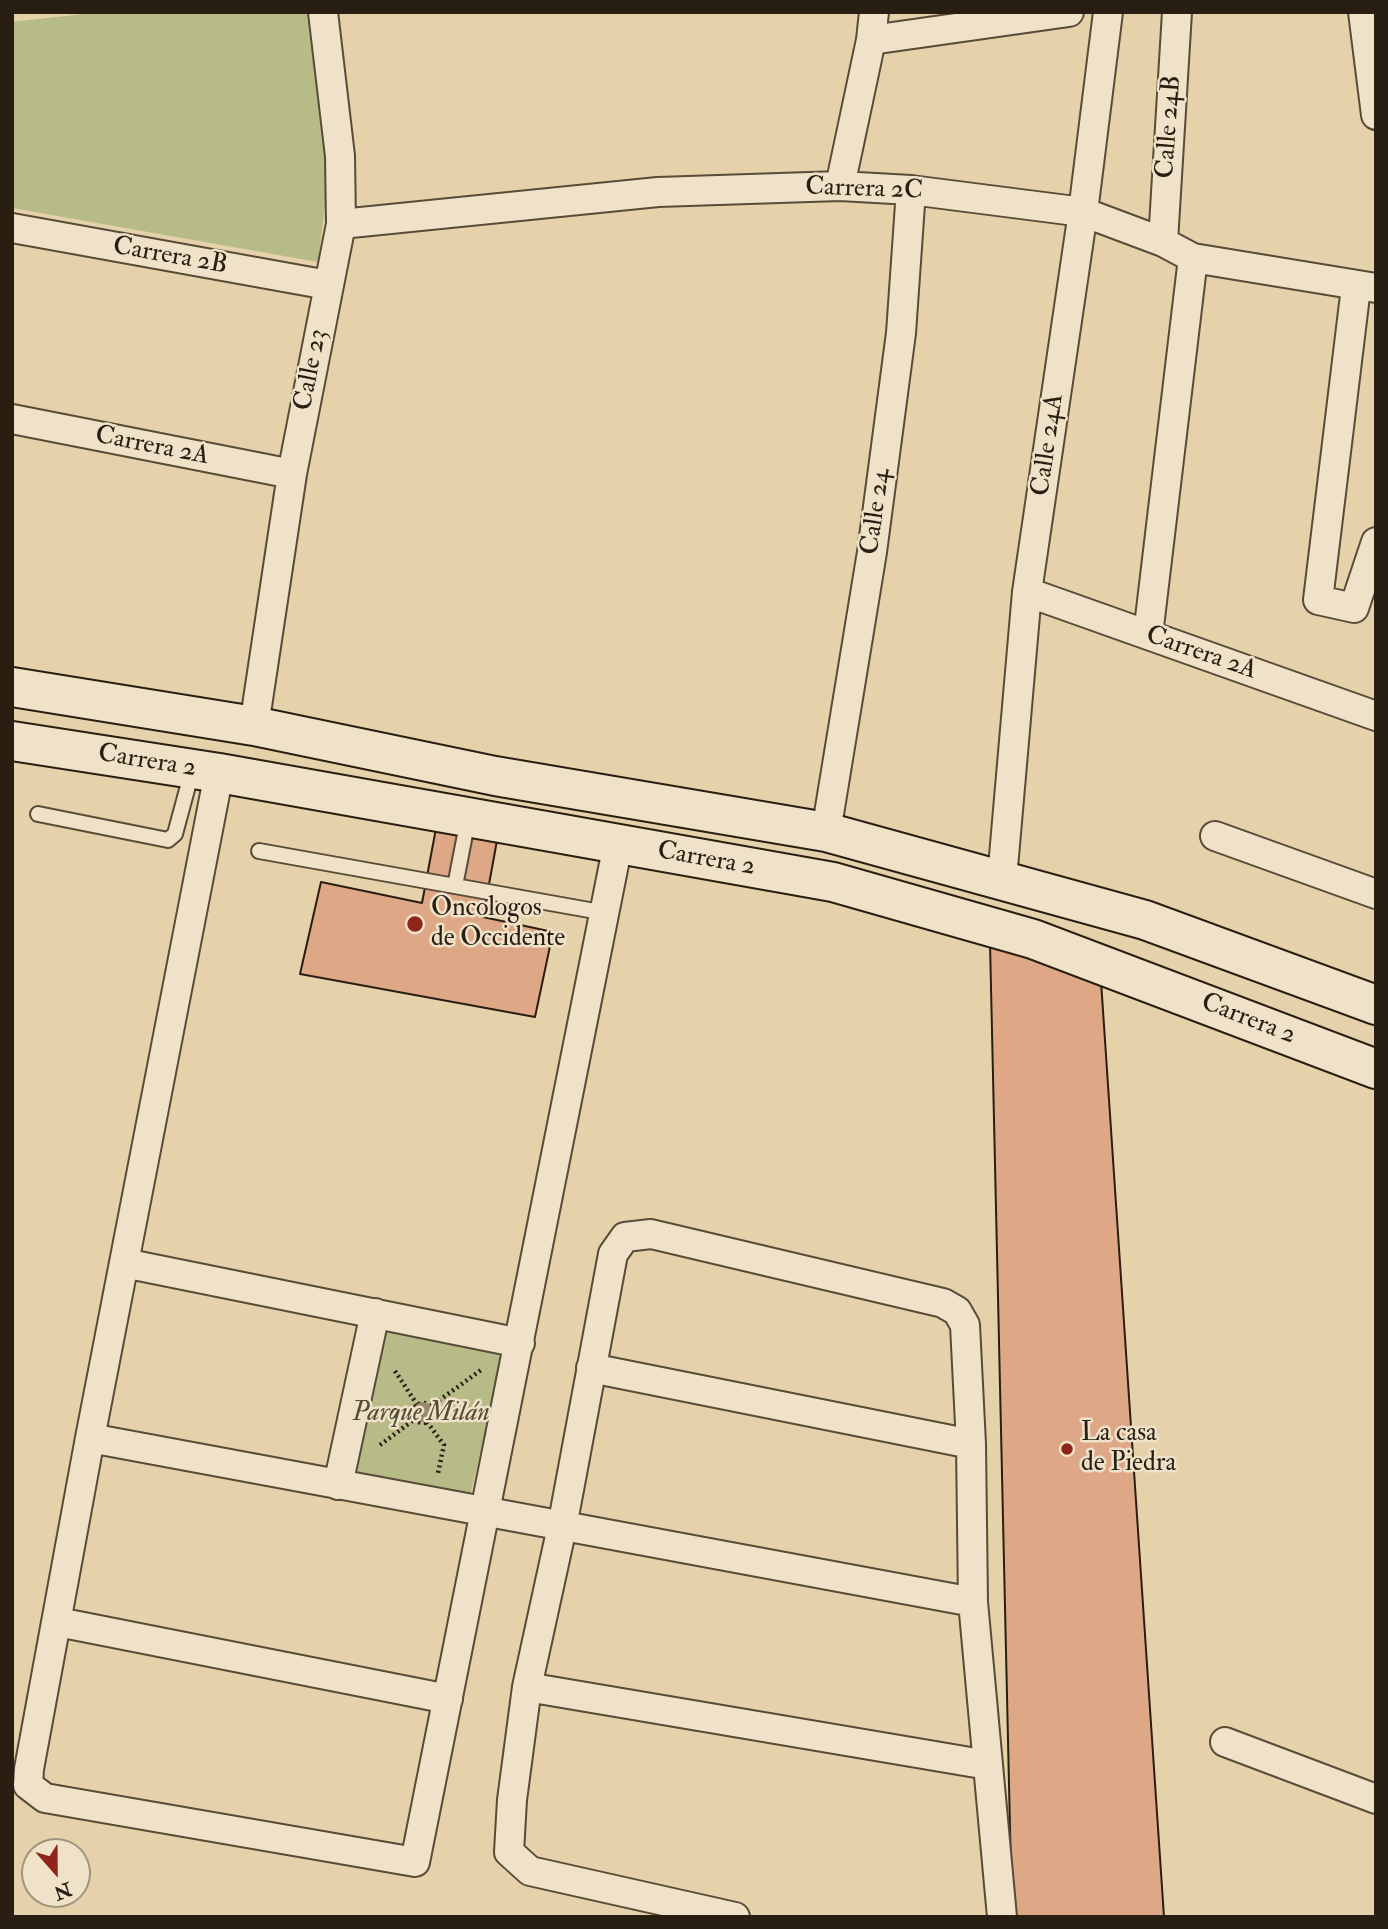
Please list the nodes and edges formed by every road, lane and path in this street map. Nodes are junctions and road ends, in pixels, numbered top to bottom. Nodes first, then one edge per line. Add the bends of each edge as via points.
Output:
1 (323, 12) edge
2 (874, 12) edge
3 (1069, 12) edge
4 (1108, 12) edge
5 (1177, 12) edge
6 (1363, 12) edge
7 (871, 40) junction
8 (1376, 115) edge
9 (840, 186) junction
10 (911, 190) junction
11 (1083, 212) junction
12 (341, 224) junction
13 (12, 228) edge
14 (1163, 242) junction
15 (1193, 258) junction
16 (328, 285) junction
17 (1366, 288) edge
18 (12, 419) edge
19 (292, 474) junction
20 (1376, 542) edge
21 (1027, 592) junction
22 (1148, 635) junction
23 (12, 687) edge
24 (1376, 716) edge
25 (254, 726) junction
26 (12, 741) edge
27 (206, 771) junction
28 (38, 814) dead end
29 (468, 817) junction
30 (826, 832) junction
31 (1215, 835) dead end
32 (618, 844) junction
33 (259, 851) dead end
34 (1002, 879) junction
35 (454, 886) junction
36 (1376, 894) edge
37 (606, 913) junction
38 (1376, 1005) edge
39 (1376, 1069) edge
40 (124, 1263) junction
41 (375, 1313) junction
42 (520, 1343) junction
43 (591, 1368) junction
44 (483, 1369) dead end
45 (430, 1407) junction
46 (427, 1422) junction
47 (90, 1437) junction
48 (971, 1444) junction
49 (437, 1479) dead end
50 (338, 1485) junction
51 (486, 1513) junction
52 (562, 1527) junction
53 (973, 1602) junction
54 (58, 1622) junction
55 (527, 1687) junction
56 (448, 1699) junction
57 (1225, 1742) dead end
58 (988, 1765) junction
59 (1376, 1799) edge
60 (735, 1917) edge
61 (1002, 1917) edge

1 - 12 street, Calle 23 via 340,156
2 - 7 street
3 - 7 street
4 - 11 street, Calle 24A
5 - 14 street, Calle 24B
6 - 8 street
7 - 9 street
9 - 10 street, Carrera 2C
9 - 12 street, Carrera 2C via 658,192
10 - 11 street, Carrera 2C
10 - 30 street, Calle 24 via 901,333 876,524
11 - 14 street, Carrera 2C
11 - 21 street, Calle 24A
12 - 16 street, Calle 23
13 - 16 street, Carrera 2B
14 - 15 street, Carrera 2C
15 - 17 street, Carrera 2C
15 - 22 street
16 - 19 street, Calle 23
17 - 20 street via 1318,600 1354,608
18 - 19 street, Carrera 2A
19 - 25 street, Calle 23
21 - 22 street, Carrera 2A
21 - 34 street, Calle 24A
22 - 24 street, Carrera 2A
23 - 25 main road, Carrera 2
25 - 30 main road, Carrera 2 via 495,776
26 - 27 main road, Carrera 2
27 - 28 lane via 168,841
27 - 29 main road, Carrera 2
27 - 40 street
29 - 32 main road, Carrera 2
29 - 35 lane
30 - 34 main road, Carrera 2
31 - 36 street
32 - 37 street
32 - 39 main road, Carrera 2 via 833,882 961,917 1033,939
33 - 35 lane
34 - 38 main road, Carrera 2 via 1145,920
35 - 37 lane
37 - 42 street
40 - 41 street
40 - 47 street
41 - 42 street
41 - 50 street
42 - 51 street
43 - 48 street
43 - 48 street via 612,1254 625,1237 651,1234 943,1303 957,1311 965,1325
43 - 52 street
44 - 45 path
45 - 46 path via 432,1415
45 - 46 path via 419,1404 413,1413 416,1421
46 - 49 path via 444,1445
47 - 50 street
47 - 54 street
48 - 53 street
50 - 51 street
51 - 52 street
51 - 56 street
52 - 53 street
52 - 55 street
53 - 58 street
54 - 56 street
54 - 56 street via 29,1769 28,1785 45,1798 415,1862
55 - 58 street
55 - 60 street via 509,1852 530,1871
57 - 59 street
58 - 61 street

